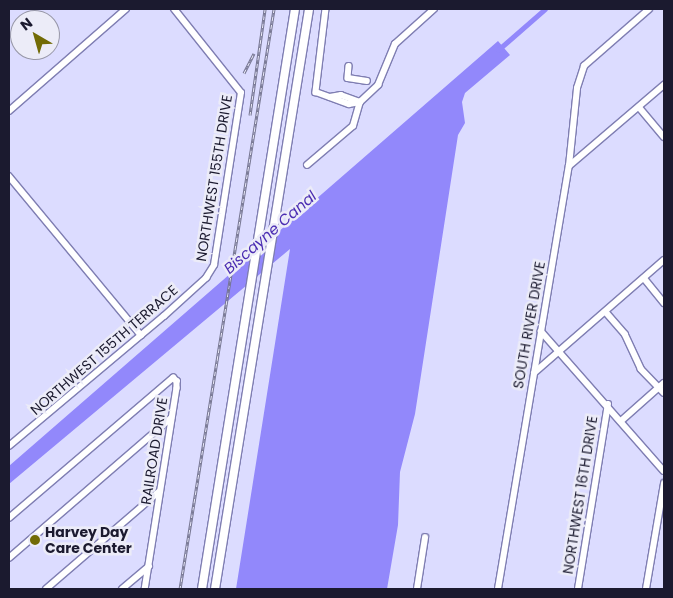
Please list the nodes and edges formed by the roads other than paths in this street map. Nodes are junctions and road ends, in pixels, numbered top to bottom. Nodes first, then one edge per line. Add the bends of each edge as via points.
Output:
1 (126, 9) edge
2 (174, 9) edge
3 (295, 9) edge
4 (309, 9) edge
5 (326, 9) edge
6 (434, 9) edge
7 (649, 9) edge
8 (349, 66) dead end
9 (367, 81) dead end
10 (664, 85) edge
11 (360, 102) junction
12 (639, 107) junction
13 (9, 111) edge
14 (664, 137) edge
15 (307, 164) dead end
16 (569, 166) junction
17 (9, 176) edge
18 (664, 260) edge
19 (211, 272) joint
20 (644, 278) junction
21 (664, 303) edge
22 (606, 312) junction
23 (541, 330) junction
24 (141, 335) junction
25 (560, 351) junction
26 (534, 373) junction
27 (662, 385) edge
28 (664, 393) edge
29 (608, 404) junction
30 (171, 418) junction
31 (620, 421) junction
32 (10, 446) edge
33 (664, 471) edge
34 (664, 484) edge
35 (160, 491) junction
36 (9, 518) edge
37 (425, 538) dead end
38 (9, 558) edge
39 (149, 566) junction
40 (46, 589) edge
41 (122, 589) edge
42 (145, 589) edge
43 (202, 589) edge
44 (215, 589) edge
45 (417, 589) edge
46 (498, 589) edge
47 (578, 589) edge
48 (646, 589) edge

1 - 13 street
2 - 19 street, NORTHWEST 155TH DRIVE via 239,88 240,104
3 - 43 main road
4 - 44 main road
5 - 11 street via 314,87 319,95 330,98 341,95
6 - 11 street via 395,44 378,85
7 - 16 street, SOUTH RIVER DRIVE via 584,66 577,88
8 - 9 street via 348,78
10 - 12 street
11 - 15 street via 353,126
12 - 14 street
12 - 16 street
16 - 23 street, SOUTH RIVER DRIVE
17 - 24 street
18 - 20 street
19 - 24 street, NORTHWEST 155TH TERRACE
20 - 21 street
20 - 22 street
22 - 25 street
22 - 27 street via 625,334 641,369
23 - 25 street
23 - 26 street, SOUTH RIVER DRIVE
24 - 32 street, NORTHWEST 155TH TERRACE
25 - 26 street
25 - 29 street
26 - 46 street, SOUTH RIVER DRIVE
27 - 28 street
27 - 31 street
29 - 31 street
29 - 47 street, NORTHWEST 16TH DRIVE
30 - 35 street, RAILROAD DRIVE
30 - 36 street, RAILROAD DRIVE via 177,388 177,381 173,378
30 - 38 street
31 - 33 street
34 - 48 street
35 - 39 street, RAILROAD DRIVE
35 - 40 street
37 - 45 street
39 - 41 street
39 - 42 street, RAILROAD DRIVE

